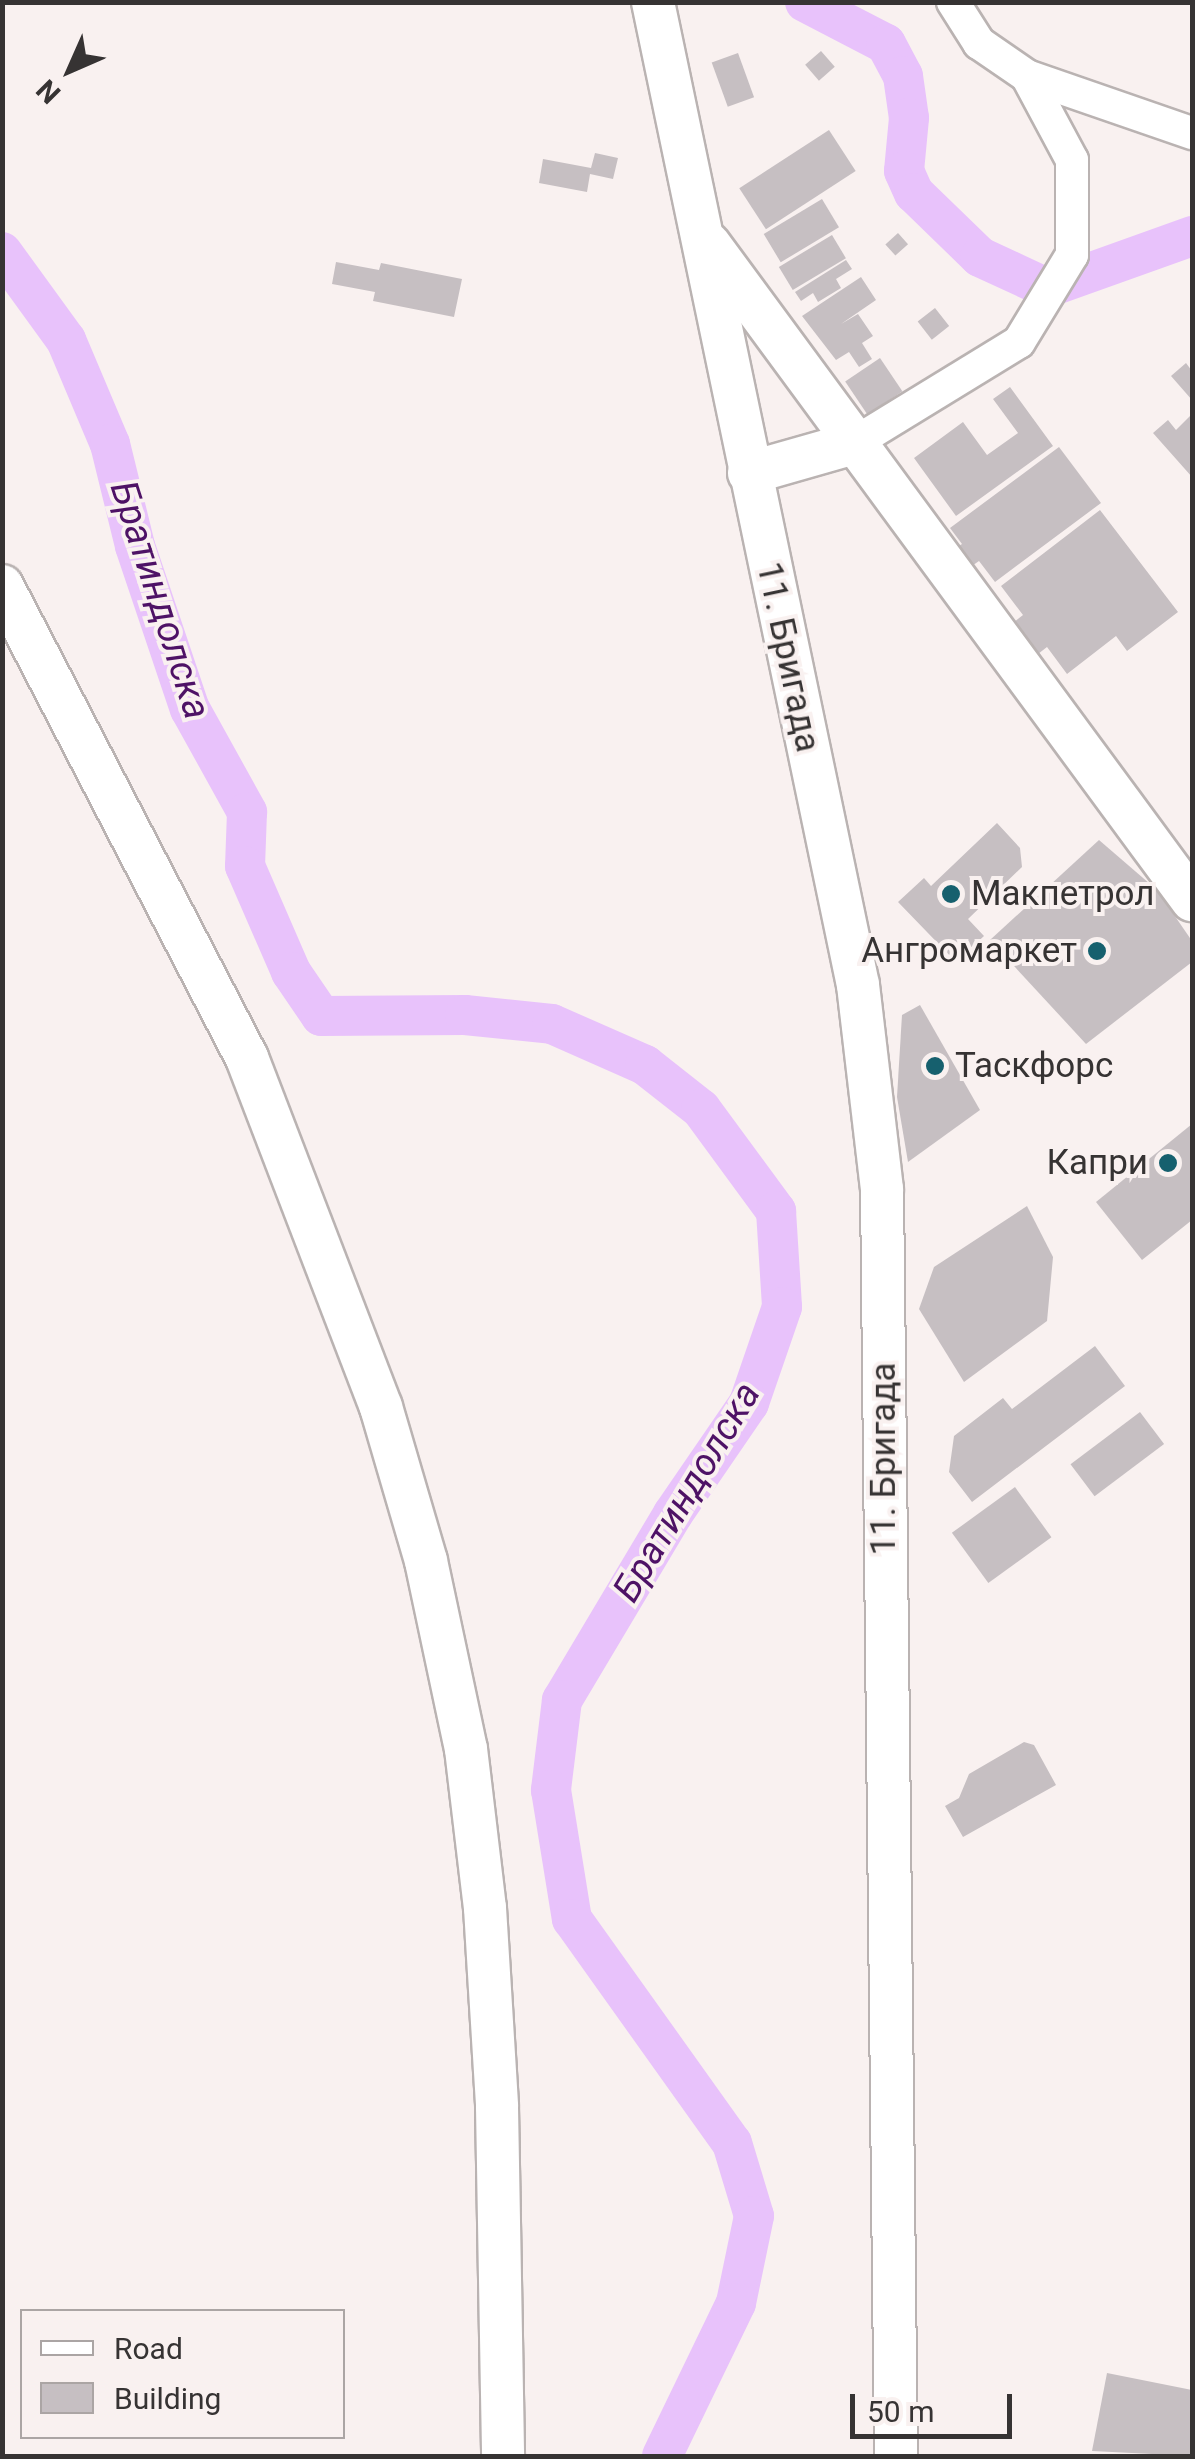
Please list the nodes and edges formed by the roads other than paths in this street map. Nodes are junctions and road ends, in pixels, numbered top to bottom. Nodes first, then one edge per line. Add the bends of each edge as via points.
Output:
1 (960, 5) edge
2 (656, 14) edge
3 (1027, 76) junction
4 (1192, 132) edge
5 (698, 228) junction
6 (854, 444) junction
7 (749, 473) junction
8 (2, 586) edge
9 (1192, 900) edge
10 (503, 2456) edge
11 (896, 2456) edge

1 - 3 street via 979,43
2 - 5 main road, 11. Бригада
3 - 4 street
3 - 6 street via 1072,160 1072,255 1020,342
5 - 6 main road, 11. Бригада
5 - 7 main road, 11. Бригада
6 - 7 main road
6 - 9 main road, 11. Бригада
7 - 11 main road, 11. Бригада via 858,985 882,1189
8 - 10 main road via 247,1058 381,1407 426,1561 466,1749 485,1908 497,2107

